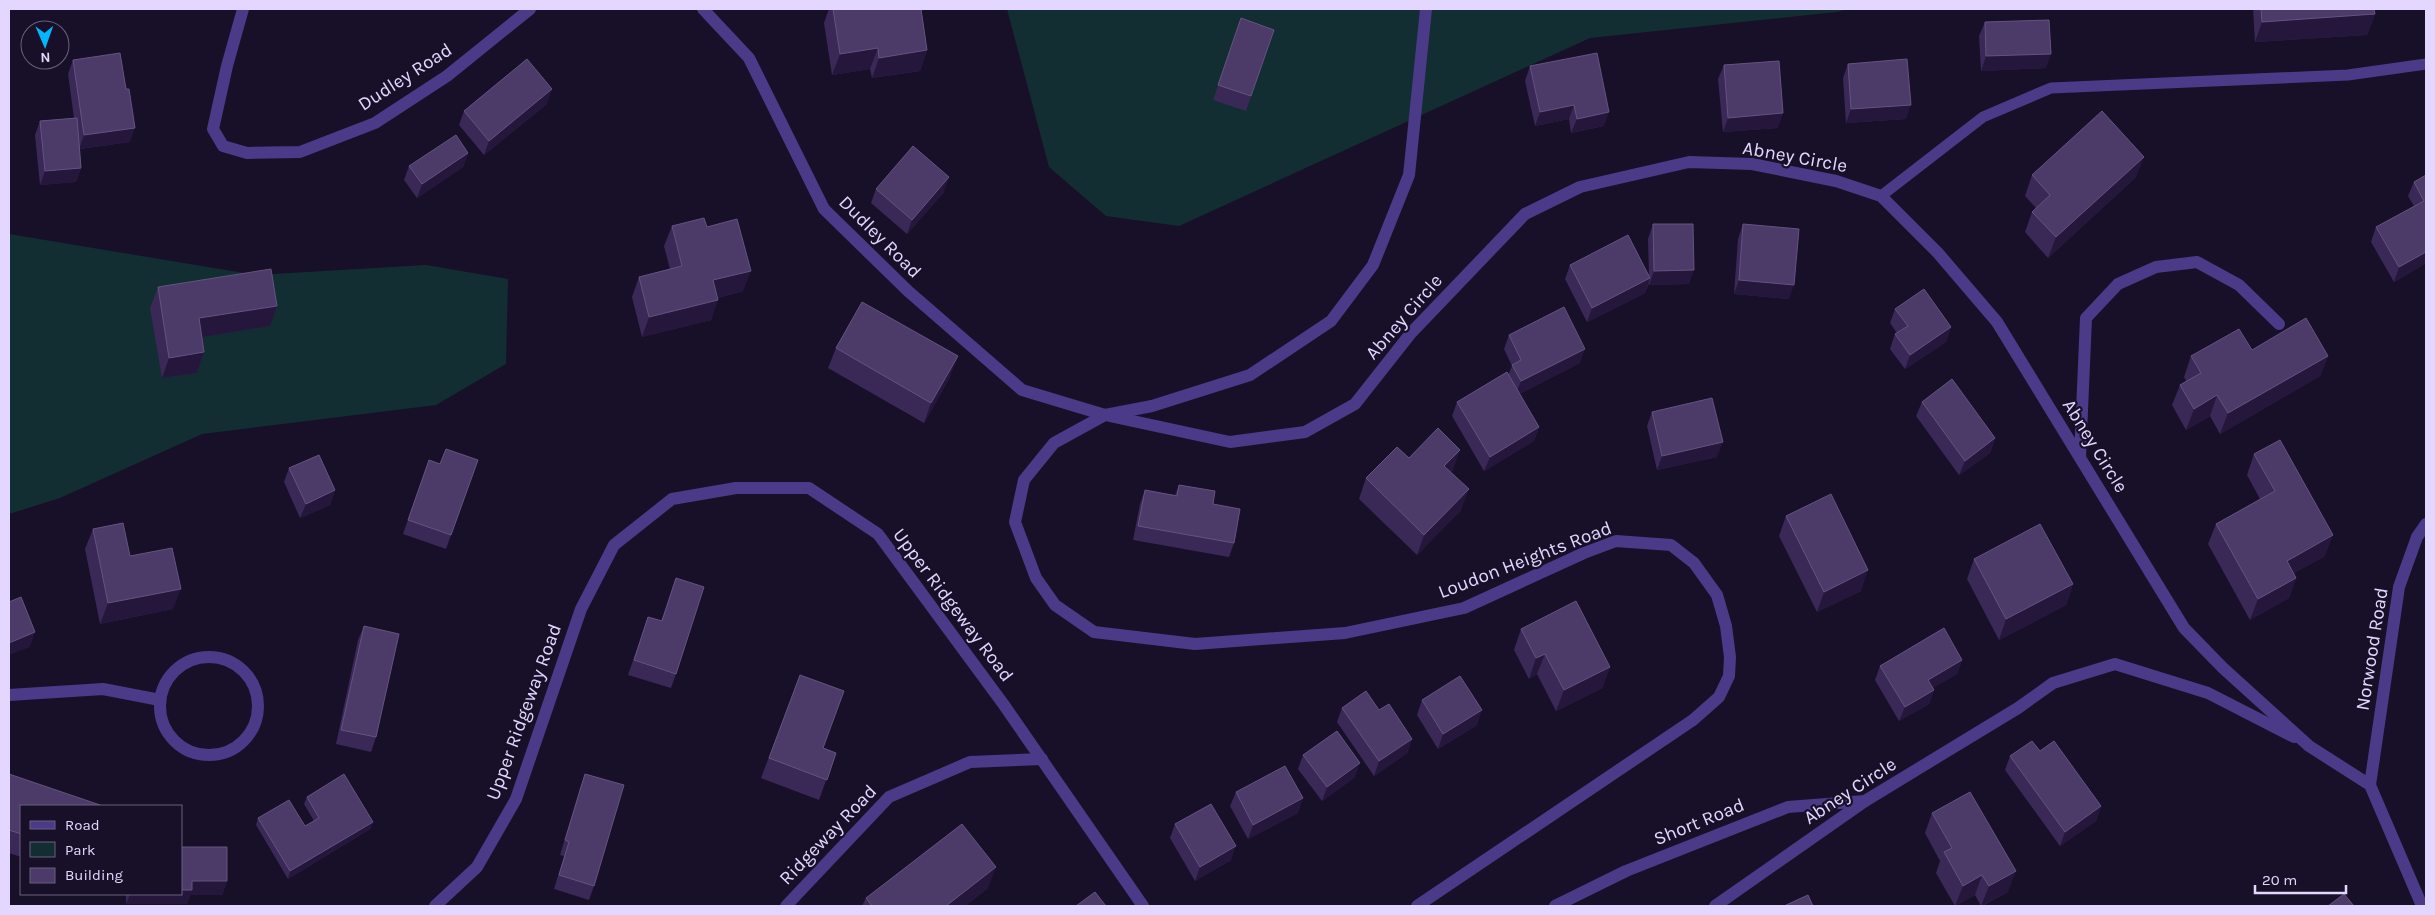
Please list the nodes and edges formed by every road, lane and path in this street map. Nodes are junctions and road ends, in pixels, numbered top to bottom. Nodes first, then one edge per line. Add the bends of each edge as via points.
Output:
1 (243, 9) edge
2 (530, 9) edge
3 (704, 9) edge
4 (1426, 9) edge
5 (2426, 64) edge
6 (1881, 196) junction
7 (2279, 324) dead end
8 (1105, 416) junction
9 (2080, 457) junction
10 (2426, 524) edge
11 (9, 695) edge
12 (160, 700) junction
13 (2309, 746) junction
14 (1042, 759) junction
15 (2370, 785) junction
16 (1865, 801) junction
17 (435, 906) edge
18 (786, 906) edge
19 (1143, 906) edge
20 (1417, 906) edge
21 (1555, 906) edge
22 (1715, 906) edge
23 (2422, 906) edge

1 - 2 street, Dudley Road via 213,129 223,146 247,153 300,152 375,123 447,76
3 - 8 street, Dudley Road via 750,58 824,209 908,291 1022,390
4 - 8 street, Loudon Heights Road via 1409,175 1373,265 1331,321 1250,375 1152,406
5 - 6 lane via 2348,75 2051,88 1983,117
6 - 8 street, Abney Circle via 1836,181 1752,164 1698,162 1580,187 1525,214 1411,333 1355,404 1305,432 1230,442
6 - 9 street, Abney Circle via 1938,253 1997,322
7 - 9 street via 2239,285 2197,262 2156,267 2118,284 2086,318
8 - 20 street, Loudon Heights Road via 1054,443 1024,480 1015,522 1036,578 1055,605 1094,632 1195,644 1345,634 1464,608 1616,541 1671,545 1694,563 1717,595 1730,657 1729,676 1719,697 1693,720
9 - 13 street, Abney Circle via 2184,628
10 - 15 street, Norwood Road via 2417,537 2399,587
11 - 12 street via 103,690
12 - 12 street via 160,715 175,742 203,754 219,754 239,744 254,726 258,711 257,694 250,678 223,658 189,661 175,670 165,683
13 - 15 street, Abney Circle
13 - 16 street, Abney Circle via 2208,693 2115,664 2053,683 2018,708
14 - 17 street, Upper Ridgeway Road via 878,534 809,488 736,488 672,499 614,545 581,609 516,798 478,867
14 - 18 street, Ridgeway Road via 970,762 889,797
14 - 19 street, Upper Ridgeway Road
15 - 23 street
16 - 21 street, Short Road via 1788,807 1626,871
16 - 22 street, Abney Circle

